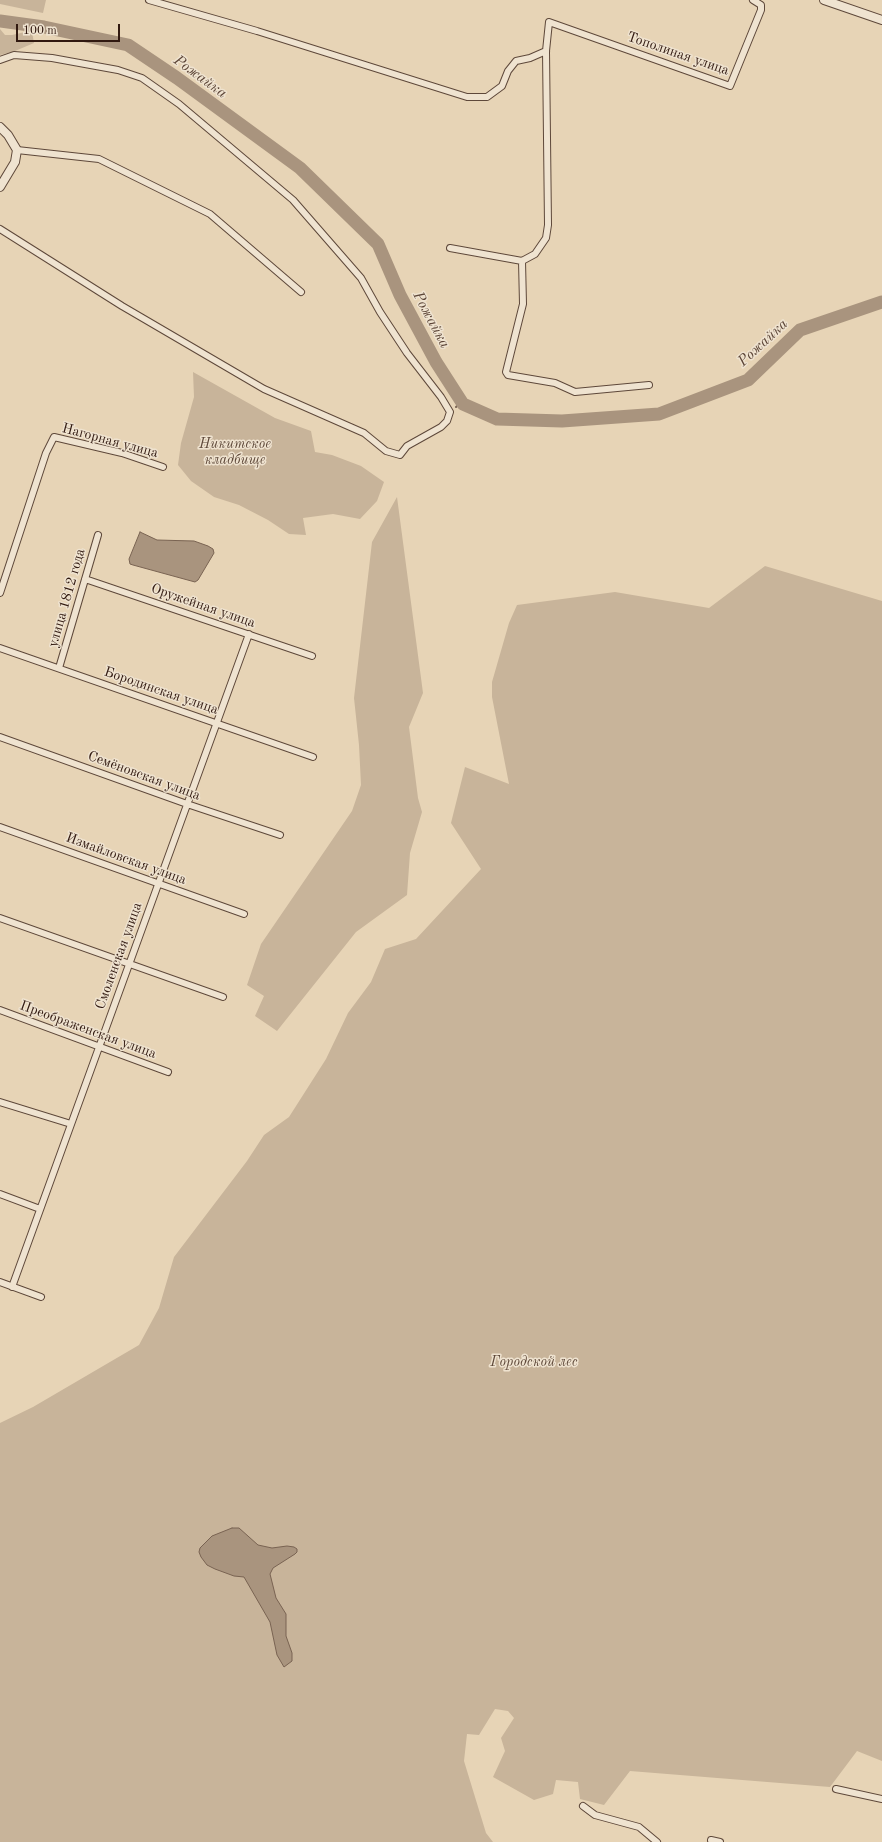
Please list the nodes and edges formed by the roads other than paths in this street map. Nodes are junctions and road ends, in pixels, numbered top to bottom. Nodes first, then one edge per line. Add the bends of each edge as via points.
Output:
1 (148, 0) edge
2 (753, 0) edge
3 (824, 0) edge
4 (882, 20) edge
5 (546, 51) junction
6 (0, 60) edge
7 (0, 127) edge
8 (17, 150) junction
9 (0, 187) edge
10 (0, 229) edge
11 (450, 248) dead end
12 (522, 261) junction
13 (301, 292) dead end
14 (649, 385) dead end
15 (163, 467) dead end
16 (98, 535) dead end
17 (85, 579) junction
18 (0, 593) edge
19 (249, 634) junction
20 (0, 648) edge
21 (312, 656) dead end
22 (59, 668) junction
23 (217, 723) junction
24 (0, 737) edge
25 (313, 757) dead end
26 (187, 804) junction
27 (0, 826) edge
28 (280, 835) dead end
29 (159, 883) junction
30 (244, 914) dead end
31 (0, 918) edge
32 (129, 964) junction
33 (223, 997) dead end
34 (0, 1010) edge
35 (99, 1046) junction
36 (168, 1072) dead end
37 (0, 1102) edge
38 (71, 1124) junction
39 (0, 1194) edge
40 (40, 1209) junction
41 (0, 1282) edge
42 (12, 1287) junction
43 (41, 1297) dead end
44 (836, 1789) dead end
45 (882, 1799) edge
46 (583, 1806) dead end
47 (651, 1837) junction
48 (711, 1840) dead end
49 (646, 1842) edge
50 (657, 1842) edge
51 (720, 1842) edge

1 - 5 street via 257,31 467,97 487,97 502,86 508,71 516,62
2 - 5 street, Тополиная улица via 761,5 761,10 730,86 550,22
3 - 4 street
5 - 12 street via 547,232 535,254
6 - 10 street via 14,55 52,58 118,70 142,78 179,104 293,200 356,272 406,353 441,397 450,412 447,421 407,446 400,455 386,450 364,433 264,389 122,306
7 - 8 street
8 - 9 street via 15,162
8 - 13 street via 99,159 210,214
11 - 12 street
12 - 14 street via 522,304 506,372 508,375 555,383 575,392
15 - 18 street, Нагорная улица via 122,453 54,437 43,462
16 - 17 street, улица 1812 года
17 - 19 street, Оружейная улица
17 - 22 street, улица 1812 года
19 - 21 street, Оружейная улица
19 - 23 street, Смоленская улица
20 - 22 street, Бородинская улица
22 - 23 street, Бородинская улица
23 - 25 street, Бородинская улица
23 - 26 street, Смоленская улица
24 - 26 street, Семёновская улица
26 - 28 street, Семёновская улица
26 - 29 street, Смоленская улица
27 - 29 street, Измайловская улица
29 - 30 street, Измайловская улица
29 - 32 street, Смоленская улица
31 - 32 street
32 - 33 street
32 - 35 street, Смоленская улица
34 - 35 street, Преображенская улица
35 - 36 street, Преображенская улица
35 - 38 street, Смоленская улица
37 - 38 street
38 - 40 street, Смоленская улица
39 - 40 street
40 - 42 street, Смоленская улица
41 - 42 street
42 - 43 street
44 - 45 street
46 - 47 street via 596,1815 639,1827
47 - 49 street
47 - 50 street
48 - 51 street

